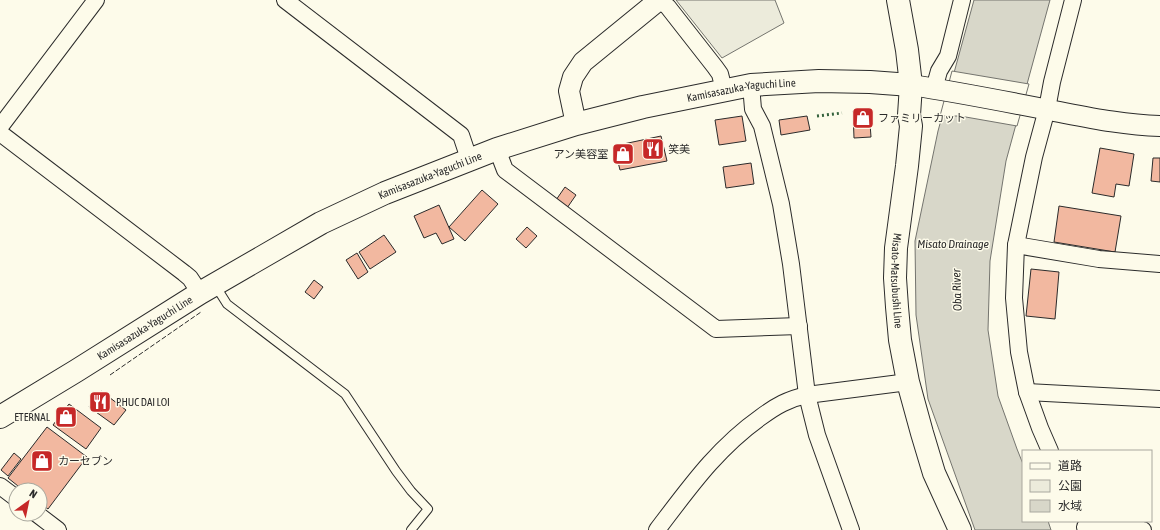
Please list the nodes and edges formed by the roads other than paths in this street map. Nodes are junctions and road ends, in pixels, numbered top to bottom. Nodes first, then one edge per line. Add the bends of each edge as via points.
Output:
1 (96, 0) edge
2 (285, 0) edge
3 (659, 0) edge
4 (962, 0) edge
5 (1073, 0) edge
6 (898, 5) edge
7 (751, 85) junction
8 (911, 85) junction
9 (724, 90) junction
10 (939, 90) junction
11 (1042, 109) junction
12 (576, 124) junction
13 (1160, 126) edge
14 (0, 127) edge
15 (0, 133) edge
16 (496, 149) junction
17 (469, 159) junction
18 (1016, 245) junction
19 (1160, 264) edge
20 (208, 289) junction
21 (799, 326) junction
22 (908, 382) junction
23 (1027, 392) junction
24 (807, 395) junction
25 (1160, 399) edge
26 (0, 417) edge
27 (1050, 450) edge
28 (48, 522) edge
29 (1084, 526) edge
30 (58, 530) edge
31 (411, 530) edge
32 (658, 530) edge
33 (850, 530) edge
34 (960, 530) edge
35 (1143, 530) edge

1 - 14 street
2 - 17 street via 461,135
3 - 9 street via 668,7 715,67 720,74
3 - 12 street via 583,62 573,77 569,91
4 - 10 street via 948,56 939,71
5 - 11 street via 1052,82
6 - 8 main road, Misato-Matsubushi Line
7 - 8 main road, Kamisasazuka-Yaguchi Line via 819,81
7 - 9 main road, Kamisasazuka-Yaguchi Line
7 - 21 street via 753,109 762,126 781,204
8 - 10 street
8 - 22 main road, Misato-Matsubushi Line via 911,126 896,248 895,278 900,340
9 - 12 main road, Kamisasazuka-Yaguchi Line
10 - 11 street
11 - 13 street via 1138,125
11 - 18 street
12 - 16 main road, Kamisasazuka-Yaguchi Line
15 - 20 street
16 - 17 main road, Kamisasazuka-Yaguchi Line
16 - 21 street via 505,170 716,329
17 - 20 main road, Kamisasazuka-Yaguchi Line via 385,193 321,223
18 - 19 street via 1099,259
18 - 23 street via 1014,298 1019,352
20 - 26 main road, Kamisasazuka-Yaguchi Line
20 - 31 lane via 345,394 396,472 428,508
21 - 24 street
22 - 24 street
22 - 34 main road, Misato-Matsubushi Line via 934,473
23 - 25 street
23 - 27 street
24 - 32 street via 794,397 780,404 724,447 697,476
24 - 33 street via 816,435
28 - 30 street
29 - 35 street

